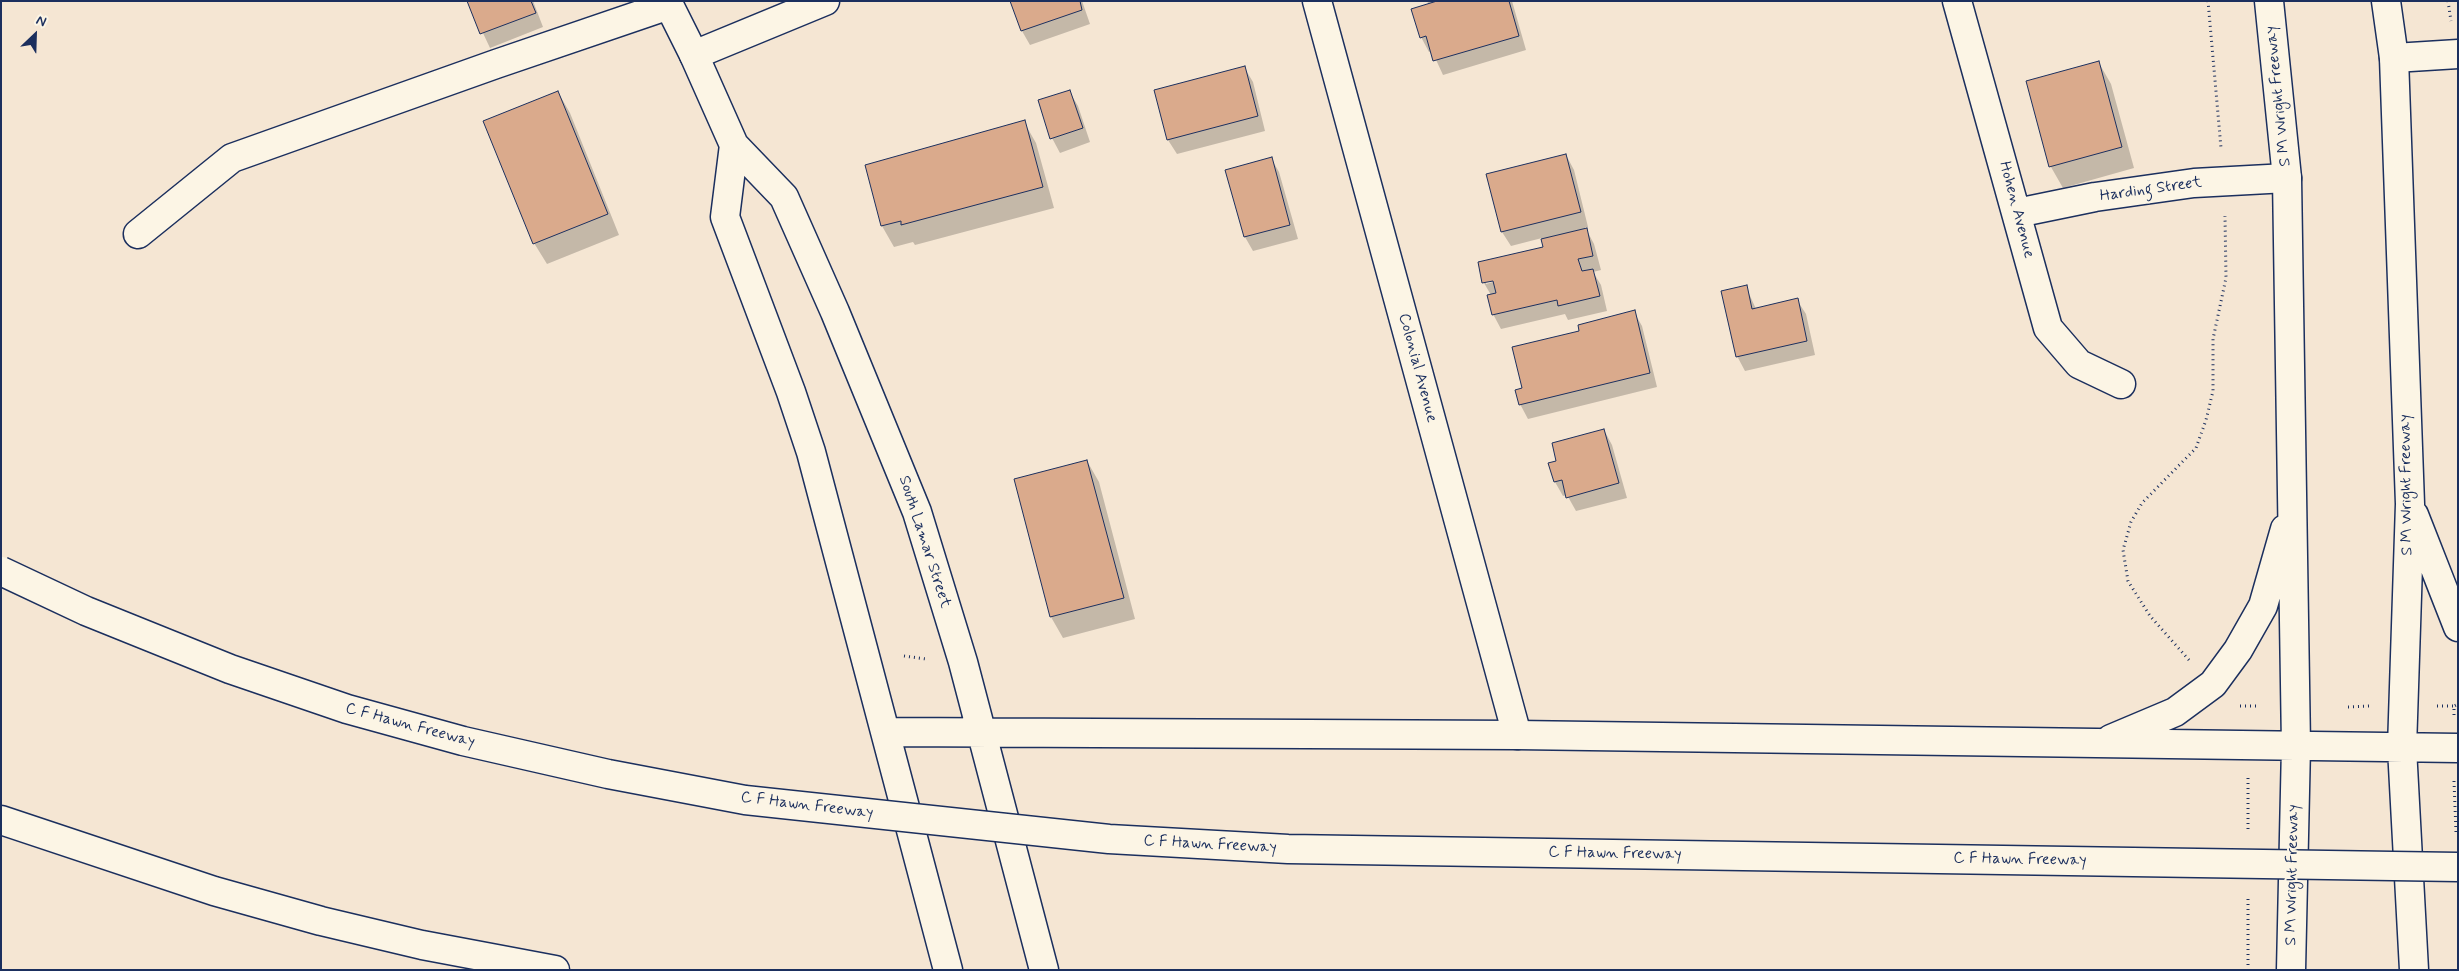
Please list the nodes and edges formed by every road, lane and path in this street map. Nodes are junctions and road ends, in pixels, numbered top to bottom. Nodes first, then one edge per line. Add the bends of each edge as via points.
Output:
1 (825, 1) edge
2 (1317, 1) edge
3 (1957, 1) edge
4 (2208, 1) edge
5 (2269, 1) edge
6 (2386, 1) edge
7 (2448, 1) edge
8 (668, 3) edge
9 (2450, 17) dead end
10 (2458, 54) edge
11 (694, 55) junction
12 (2394, 58) junction
13 (2221, 143) dead end
14 (734, 146) junction
15 (2287, 178) junction
16 (2017, 213) junction
17 (2225, 225) dead end
18 (138, 234) dead end
19 (2121, 384) dead end
20 (2293, 501) junction
21 (2410, 504) junction
22 (1, 570) edge
23 (2458, 628) edge
24 (904, 656) dead end
25 (929, 659) dead end
26 (2190, 662) dead end
27 (2236, 706) dead end
28 (2259, 706) dead end
29 (2376, 706) dead end
30 (2429, 706) dead end
31 (2454, 706) dead end
32 (2348, 707) dead end
33 (886, 732) junction
34 (981, 732) junction
35 (1517, 735) junction
36 (2099, 743) junction
37 (2296, 746) junction
38 (2402, 748) junction
39 (2458, 748) edge
40 (1, 820) edge
41 (2458, 867) edge
42 (555, 970) edge
43 (948, 970) edge
44 (1044, 970) edge
45 (2291, 970) edge
46 (2414, 970) edge

1 - 11 main road
2 - 35 main road, Colonial Avenue
3 - 16 main road, Hohen Avenue
4 - 13 path
5 - 15 main road, S M Wright Freeway
6 - 12 main road, S M Wright Freeway
7 - 9 path
8 - 11 main road, South Lamar Street
8 - 18 main road via 232,158
10 - 12 main road
11 - 14 main road, South Lamar Street
12 - 21 main road, S M Wright Freeway
14 - 33 main road via 725,217 811,452
14 - 34 main road, South Lamar Street via 784,197 875,405 917,512
15 - 16 main road, Harding Street via 2194,184
15 - 20 main road, S M Wright Freeway
16 - 19 main road, Hohen Avenue via 2048,328 2079,364
17 - 26 path via 2226,278 2213,339 2213,391 2206,420 2196,448 2142,502 2130,522 2123,550 2128,581 2150,616
20 - 36 main road via 2263,606 2238,650 2213,684 2175,712
20 - 37 main road, S M Wright Freeway
21 - 23 main road
21 - 38 main road, S M Wright Freeway
22 - 41 main road, C F Hawn Freeway, bridge via 86,611 230,669 347,709 463,741 608,774 745,800 1109,839 1288,849
24 - 25 path
27 - 28 path
29 - 32 path
30 - 31 path
33 - 34 main road
33 - 43 main road
34 - 35 main road
34 - 44 main road, South Lamar Street
35 - 36 main road
36 - 37 main road
37 - 38 main road
37 - 45 main road, S M Wright Freeway
38 - 39 main road
38 - 46 main road, S M Wright Freeway
40 - 42 main road via 214,891 321,921

